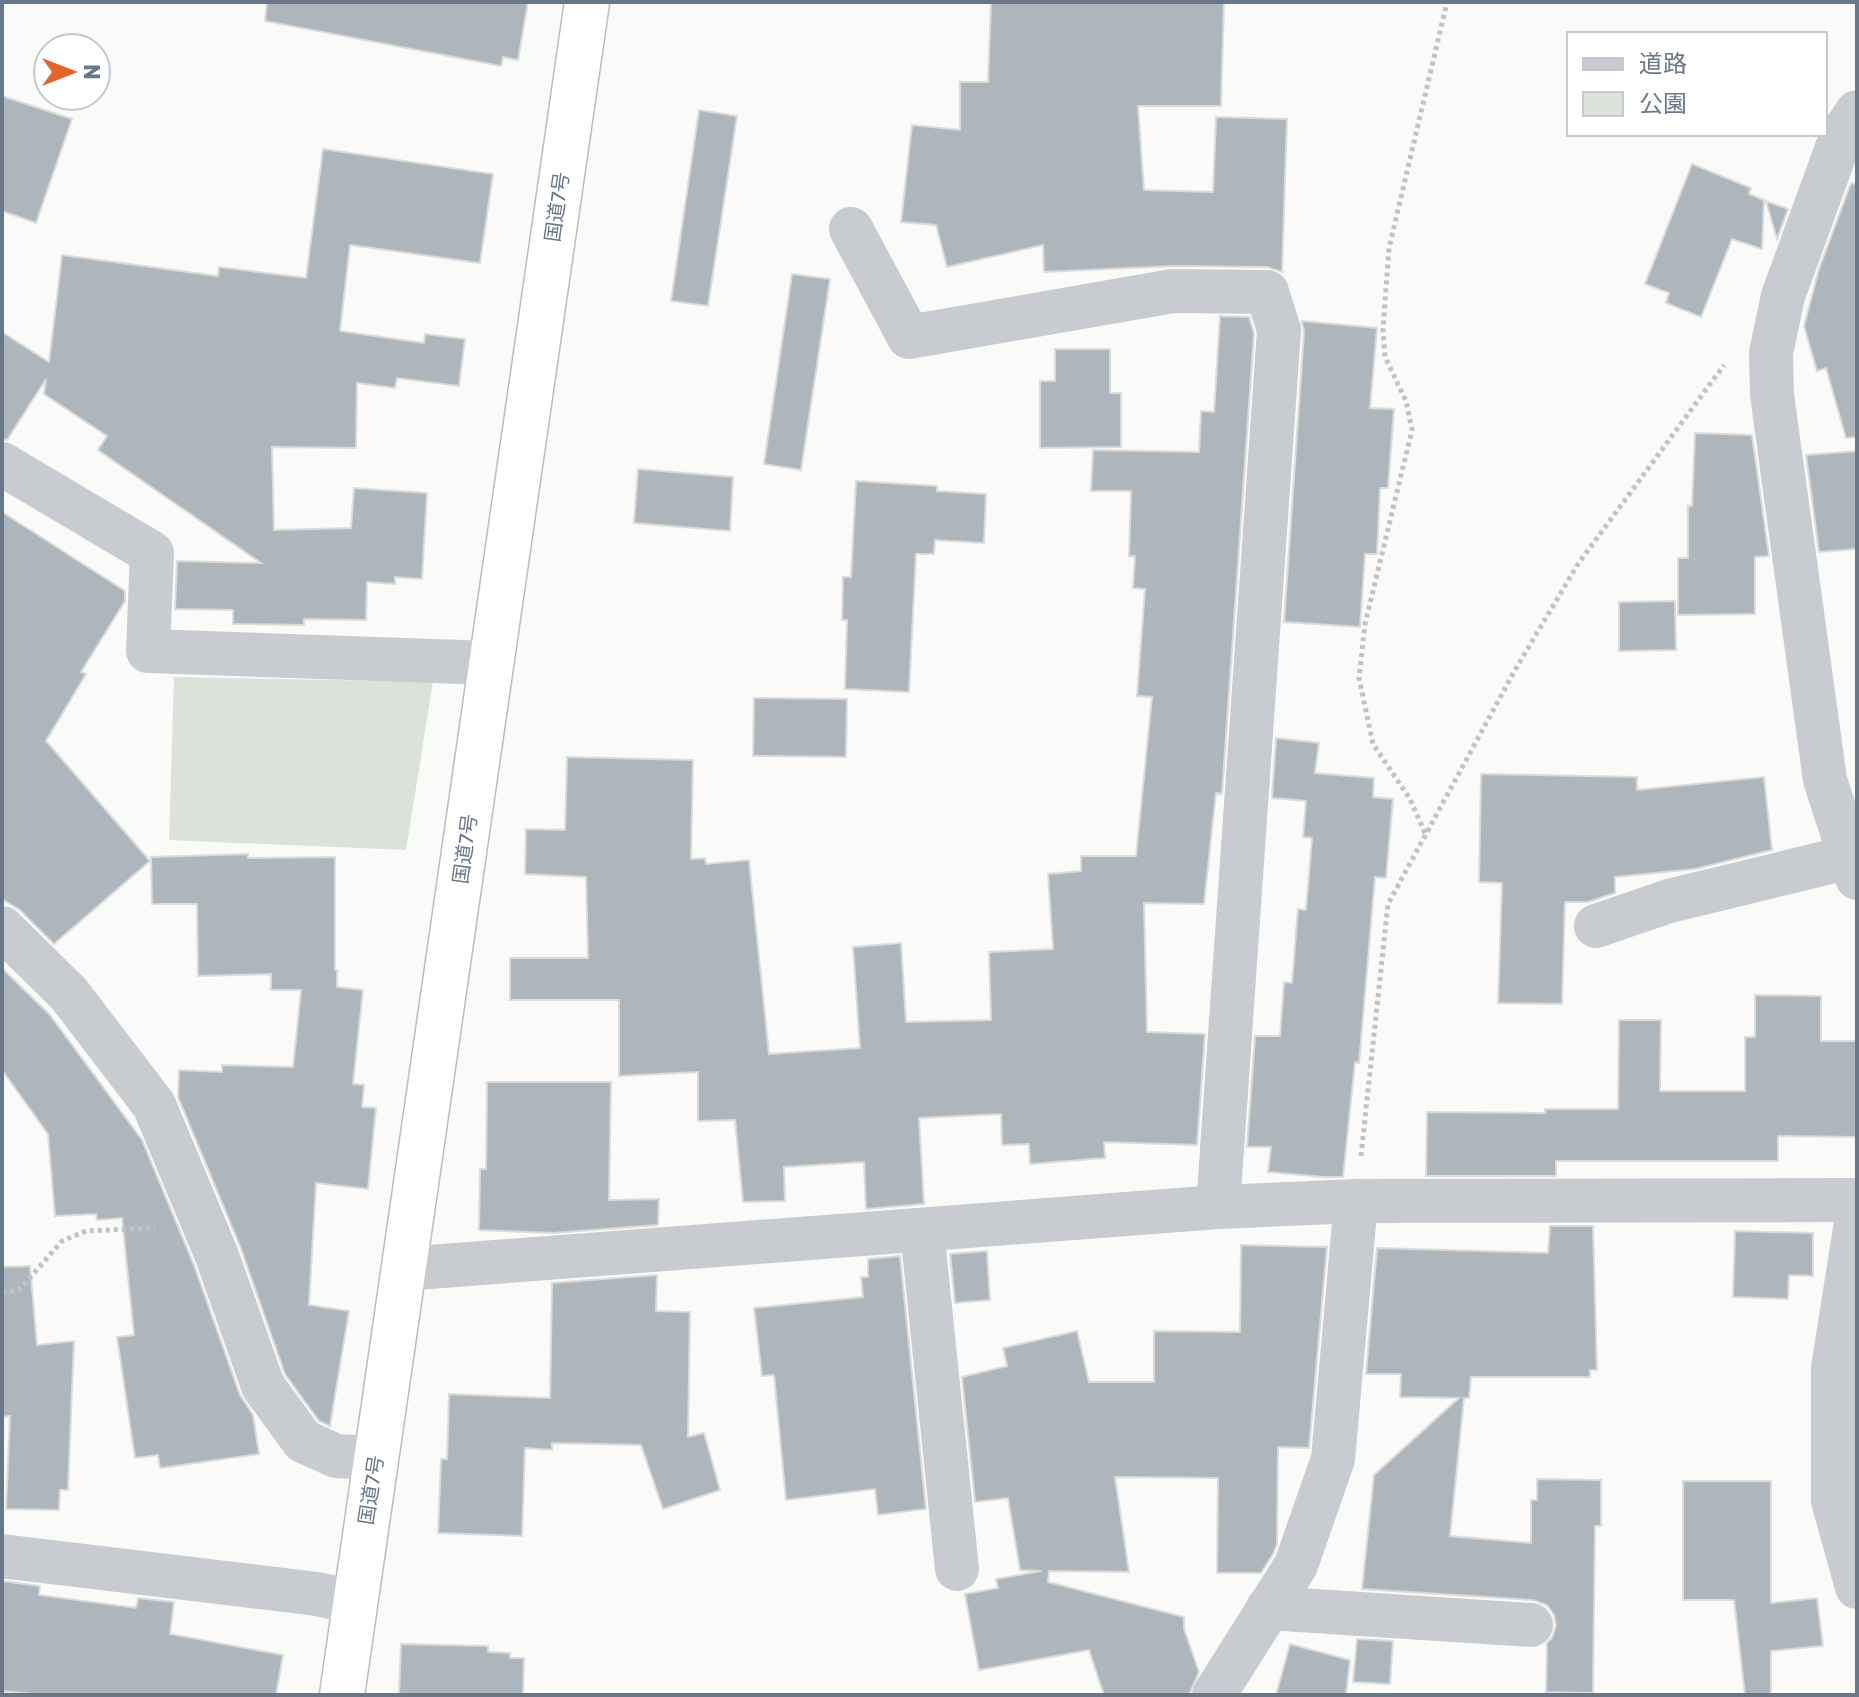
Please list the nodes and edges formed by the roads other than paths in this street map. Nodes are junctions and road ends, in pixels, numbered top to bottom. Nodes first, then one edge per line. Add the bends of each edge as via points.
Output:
1 (587, 2) edge
2 (1857, 112) edge
3 (851, 229) dead end
4 (2, 464) edge
5 (492, 663) junction
6 (1854, 868) edge
7 (1596, 926) dead end
8 (4, 934) edge
9 (1857, 1200) edge
10 (1356, 1201) junction
11 (1218, 1207) junction
12 (1857, 1216) edge
13 (922, 1230) junction
14 (403, 1269) junction
15 (376, 1458) junction
16 (2, 1556) edge
17 (957, 1569) dead end
18 (1857, 1587) edge
19 (353, 1602) junction
20 (1268, 1608) junction
21 (1531, 1625) dead end
22 (342, 1695) edge
23 (1214, 1695) edge

1 - 5 highway, 国道7号
2 - 6 street via 1842,134 1783,296 1771,353 1772,395 1825,780
3 - 11 street via 909,337 1173,291 1267,292 1279,330
4 - 5 street via 152,553 148,651
5 - 14 highway, 国道7号
6 - 7 street via 1669,901
8 - 15 street via 69,994 154,1105 263,1386 303,1441 336,1456
9 - 10 street
10 - 11 street
10 - 20 street via 1333,1459 1296,1565
11 - 13 street
12 - 18 street via 1833,1368 1833,1501
13 - 14 street
13 - 17 street
14 - 15 highway, 国道7号
15 - 19 highway, 国道7号
16 - 19 street
19 - 22 highway, 国道7号
20 - 21 street
20 - 23 street

